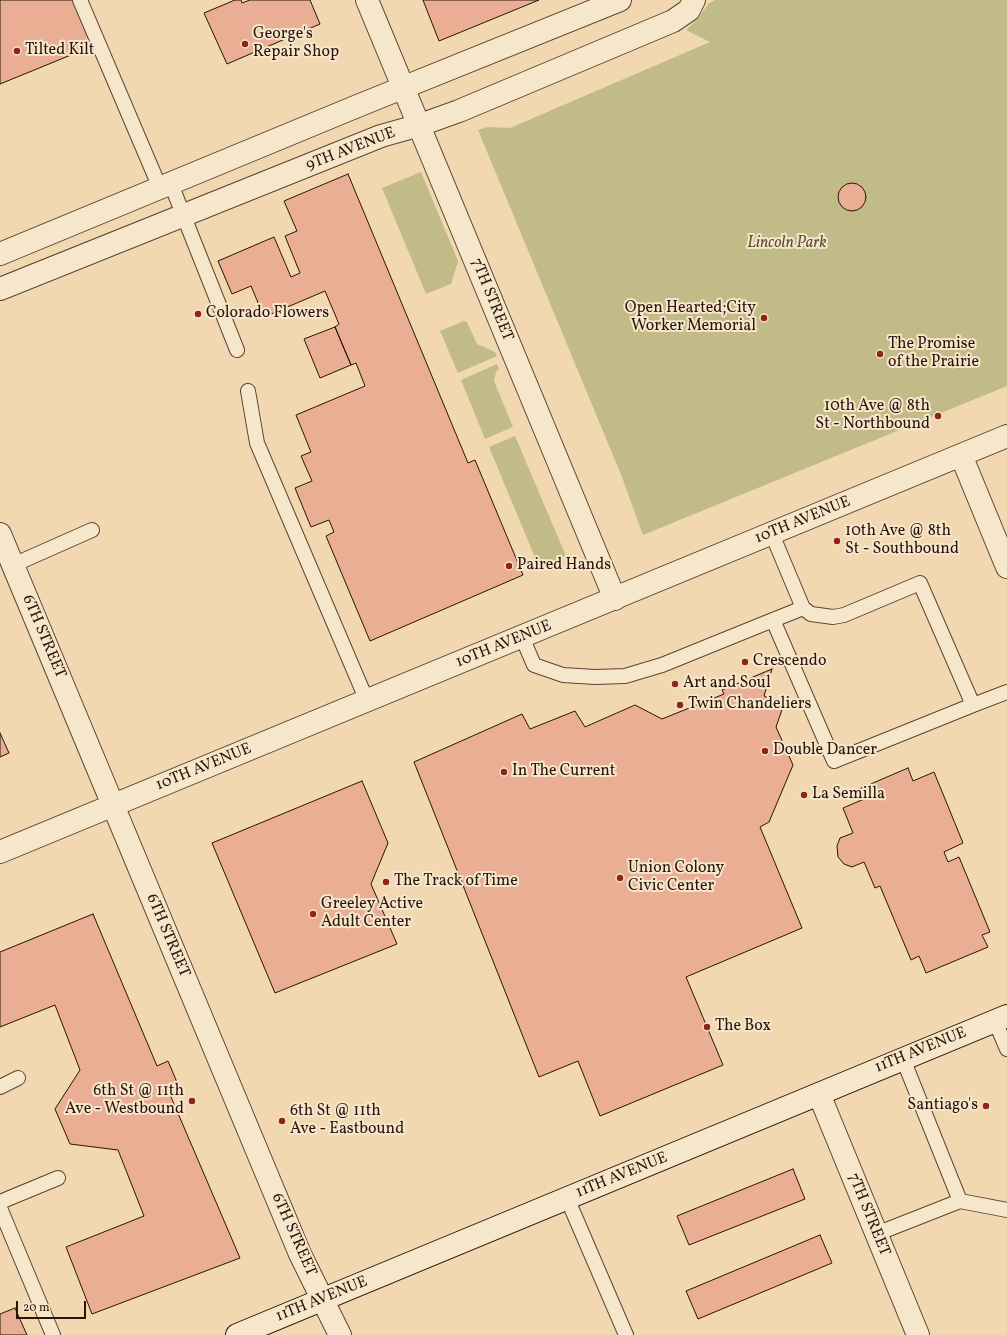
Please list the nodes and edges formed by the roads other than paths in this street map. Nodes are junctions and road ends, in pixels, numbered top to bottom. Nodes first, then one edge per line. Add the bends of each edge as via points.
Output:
1 (80, 0) edge
2 (367, 0) edge
3 (620, 0) edge
4 (694, 0) edge
5 (404, 88) junction
6 (420, 125) junction
7 (166, 186) junction
8 (183, 214) junction
9 (0, 254) edge
10 (0, 289) edge
11 (237, 350) dead end
12 (248, 390) dead end
13 (1007, 436) edge
14 (961, 455) junction
15 (92, 530) dead end
16 (0, 534) edge
17 (772, 534) junction
18 (13, 565) junction
19 (1007, 567) edge
20 (615, 599) junction
21 (802, 608) junction
22 (773, 620) junction
23 (522, 637) junction
24 (1007, 692) edge
25 (367, 701) junction
26 (973, 705) junction
27 (113, 806) junction
28 (0, 852) edge
29 (1001, 1018) edge
30 (1007, 1049) edge
31 (903, 1059) junction
32 (18, 1078) dead end
33 (0, 1086) edge
34 (819, 1094) junction
35 (58, 1178) dead end
36 (567, 1198) junction
37 (960, 1201) junction
38 (0, 1202) edge
39 (1004, 1206) edge
40 (0, 1208) edge
41 (876, 1234) junction
42 (322, 1299) junction
43 (53, 1335) edge
44 (237, 1335) edge
45 (340, 1335) edge
46 (626, 1335) edge
47 (918, 1335) edge

1 - 7 lane
2 - 5 street, 7TH STREET
3 - 5 street
4 - 6 street, 9TH AVENUE via 689,10 673,21
5 - 6 street, 7TH STREET
5 - 7 street
6 - 8 street, 9TH AVENUE via 381,136
6 - 20 street, 7TH STREET
7 - 8 lane
7 - 9 street
8 - 10 street, 9TH AVENUE
8 - 11 lane
12 - 25 lane via 257,443
13 - 14 street, 10TH AVENUE
14 - 17 street, 10TH AVENUE
14 - 19 street
15 - 18 lane
16 - 18 street, 6TH STREET
17 - 20 street, 10TH AVENUE
17 - 21 lane
18 - 27 street, 6TH STREET
20 - 23 street, 10TH AVENUE
21 - 22 lane
21 - 26 lane via 811,614 833,617 920,583
22 - 23 lane via 662,665 625,676 563,675 534,665
22 - 26 lane via 834,761
23 - 25 street, 10TH AVENUE
24 - 26 lane
25 - 27 street, 10TH AVENUE
27 - 28 street, 10TH AVENUE
27 - 42 street, 6TH STREET via 300,1254
29 - 30 lane
29 - 31 street, 11TH AVENUE
31 - 34 street, 11TH AVENUE
31 - 37 lane
32 - 33 lane
34 - 36 street, 11TH AVENUE
34 - 41 street, 7TH STREET
35 - 38 lane
36 - 42 street, 11TH AVENUE
36 - 46 lane
37 - 39 lane
37 - 41 lane
40 - 43 lane
41 - 47 street, 7TH STREET
42 - 44 street, 11TH AVENUE
42 - 45 street, 6TH STREET

